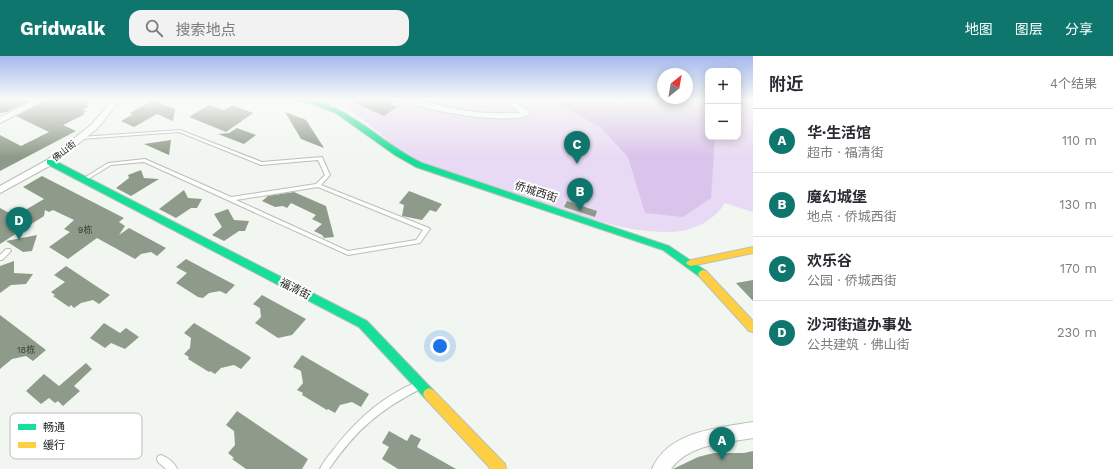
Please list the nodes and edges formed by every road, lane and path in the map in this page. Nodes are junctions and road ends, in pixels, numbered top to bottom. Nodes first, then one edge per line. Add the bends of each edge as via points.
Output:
1 (102, 118) edge
2 (350, 118) edge
3 (81, 138) junction
4 (50, 162) junction
5 (83, 180) junction
6 (318, 185) junction
7 (0, 190) edge
8 (230, 199) junction
9 (753, 250) edge
10 (8, 251) dead end
11 (0, 258) edge
12 (691, 263) junction
13 (753, 328) edge
14 (420, 385) junction
15 (753, 430) edge
16 (161, 459) dead end
17 (173, 469) edge
18 (324, 469) edge
19 (500, 469) edge
20 (661, 469) edge

1 - 3 street, 佛山街
2 - 12 street, 侨城西街 via 391,151 423,167 656,244
3 - 4 street, 佛山街
3 - 6 lane via 180,131 261,164 320,158 328,175
4 - 5 street, 福清街
4 - 7 street, 佛山街
5 - 8 lane via 110,164 146,160
5 - 14 street, 福清街 via 363,324
6 - 8 lane
6 - 8 lane via 427,229 418,242 348,253
9 - 12 street
10 - 11 lane
12 - 13 street, 侨城西街 via 715,284
14 - 18 lane via 392,398 367,416 343,441
14 - 19 street, 福清街
15 - 20 street via 686,445 672,453
16 - 17 lane

